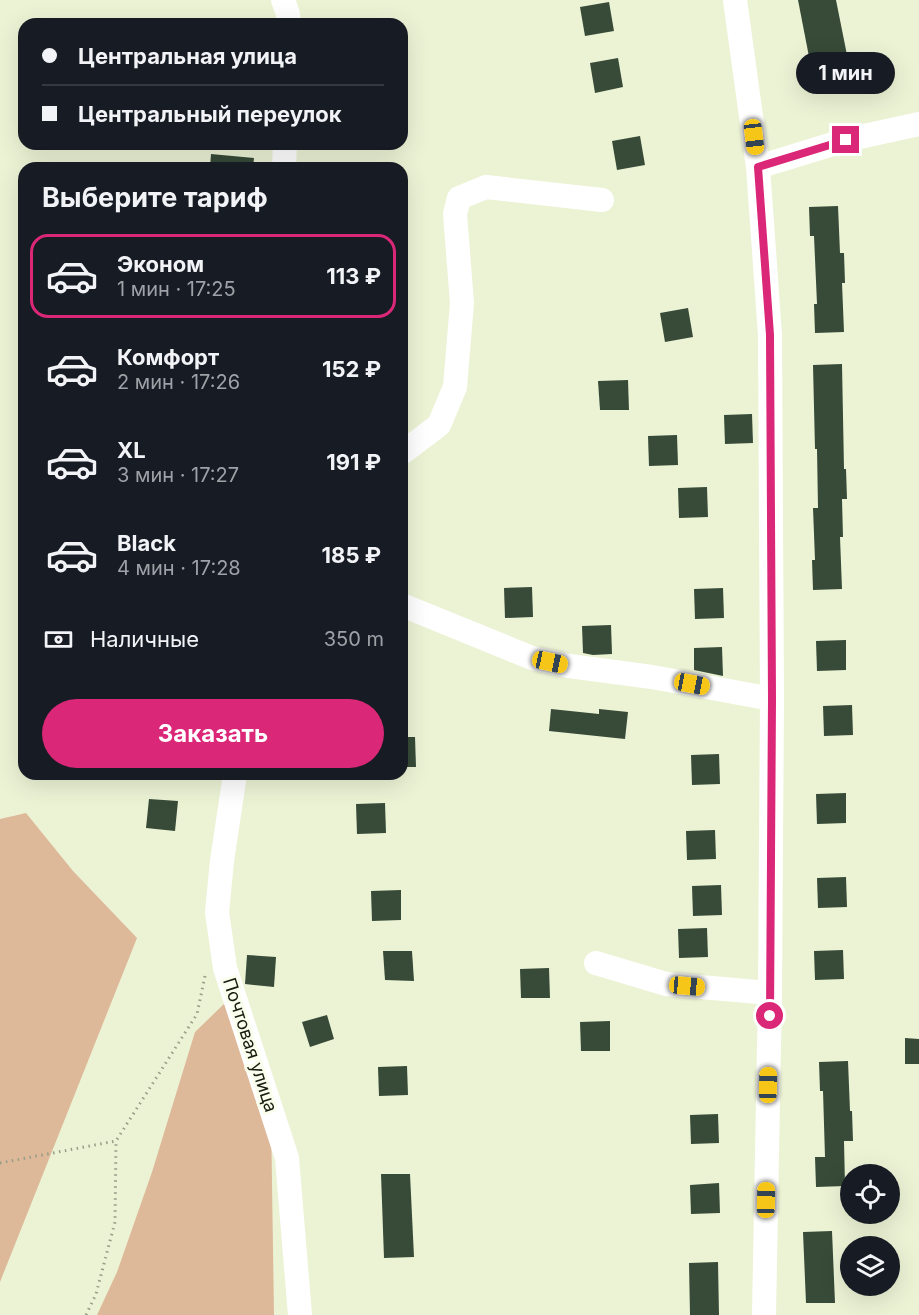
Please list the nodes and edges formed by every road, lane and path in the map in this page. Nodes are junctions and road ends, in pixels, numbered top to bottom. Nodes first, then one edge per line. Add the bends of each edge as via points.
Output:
1 (283, 0) edge
2 (735, 0) edge
3 (288, 18) edge
4 (919, 124) edge
5 (758, 167) junction
6 (602, 200) dead end
7 (408, 448) edge
8 (408, 607) edge
9 (772, 699) junction
10 (234, 780) edge
11 (596, 963) dead end
12 (206, 969) dead end
13 (770, 993) junction
14 (116, 1141) junction
15 (0, 1163) edge
16 (86, 1315) edge
17 (300, 1315) edge
18 (765, 1315) edge

1 - 3 street
2 - 5 street
4 - 5 street via 846,140
5 - 9 street via 770,335
6 - 7 street via 486,187 459,198 454,214 462,303 455,387 439,425
8 - 9 street via 532,658
9 - 13 street
10 - 17 street, Почтовая улица via 217,912 225,968 287,1158
11 - 13 street via 666,984
12 - 14 path via 197,1014
13 - 18 street
14 - 15 path
14 - 16 path via 115,1222 96,1294

